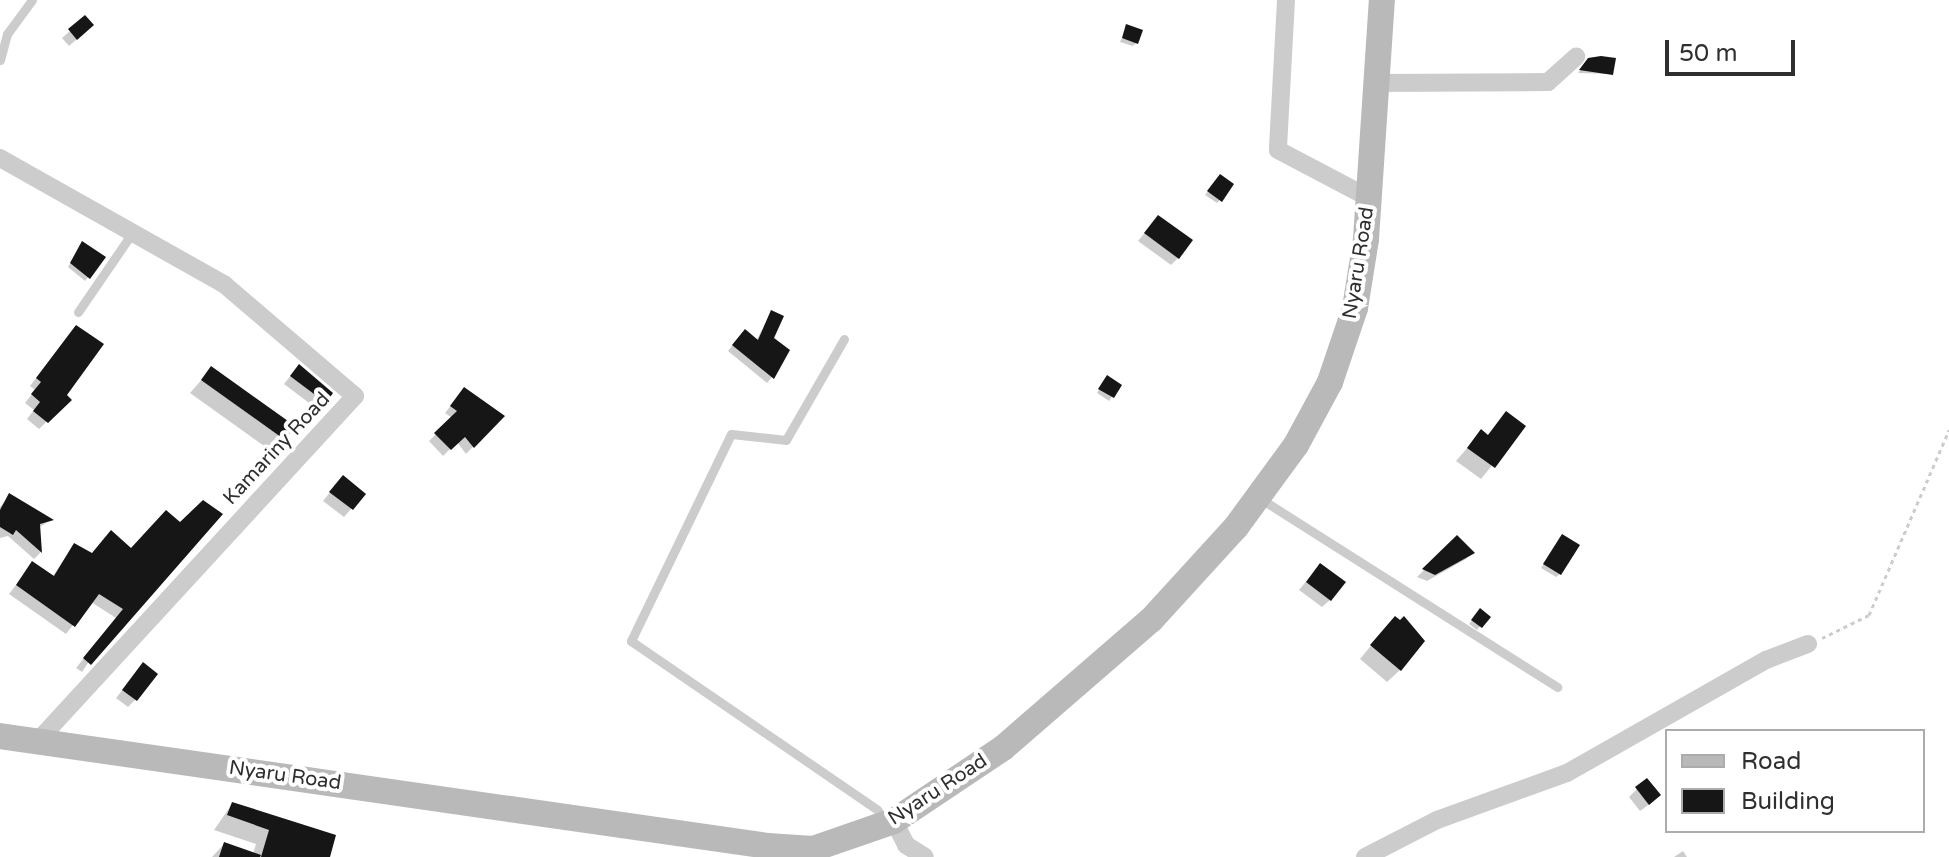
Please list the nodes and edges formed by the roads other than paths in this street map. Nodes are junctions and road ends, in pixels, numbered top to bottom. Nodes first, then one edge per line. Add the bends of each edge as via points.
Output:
1 (32, 0) edge
2 (1286, 0) edge
3 (1382, 0) edge
4 (1576, 57) dead end
5 (0, 60) edge
6 (1377, 83) junction
7 (0, 158) edge
8 (1369, 198) junction
9 (132, 233) junction
10 (78, 312) dead end
11 (844, 339) dead end
12 (1259, 497) junction
13 (1808, 644) road end
14 (1557, 687) dead end
15 (0, 736) edge
16 (38, 741) junction
17 (894, 821) junction
18 (909, 851) edge
19 (925, 857) edge
20 (1365, 857) edge

1 - 5 lane via 7,34
2 - 8 street via 1278,150
3 - 6 main road, Nyaru Road
4 - 6 street via 1548,82
6 - 8 main road, Nyaru Road
7 - 9 street, Kamariny Road
8 - 12 main road, Nyaru Road via 1355,308 1330,382 1296,445
9 - 10 lane
9 - 16 street, Kamariny Road via 225,285 355,396
11 - 17 lane via 786,440 731,434 631,641
12 - 14 lane
12 - 17 main road, Nyaru Road via 1151,620 1003,748
13 - 20 street via 1766,660 1567,773 1437,820
15 - 16 main road, Nyaru Road
16 - 17 main road, Nyaru Road via 768,846 813,849
17 - 18 street
18 - 19 street

